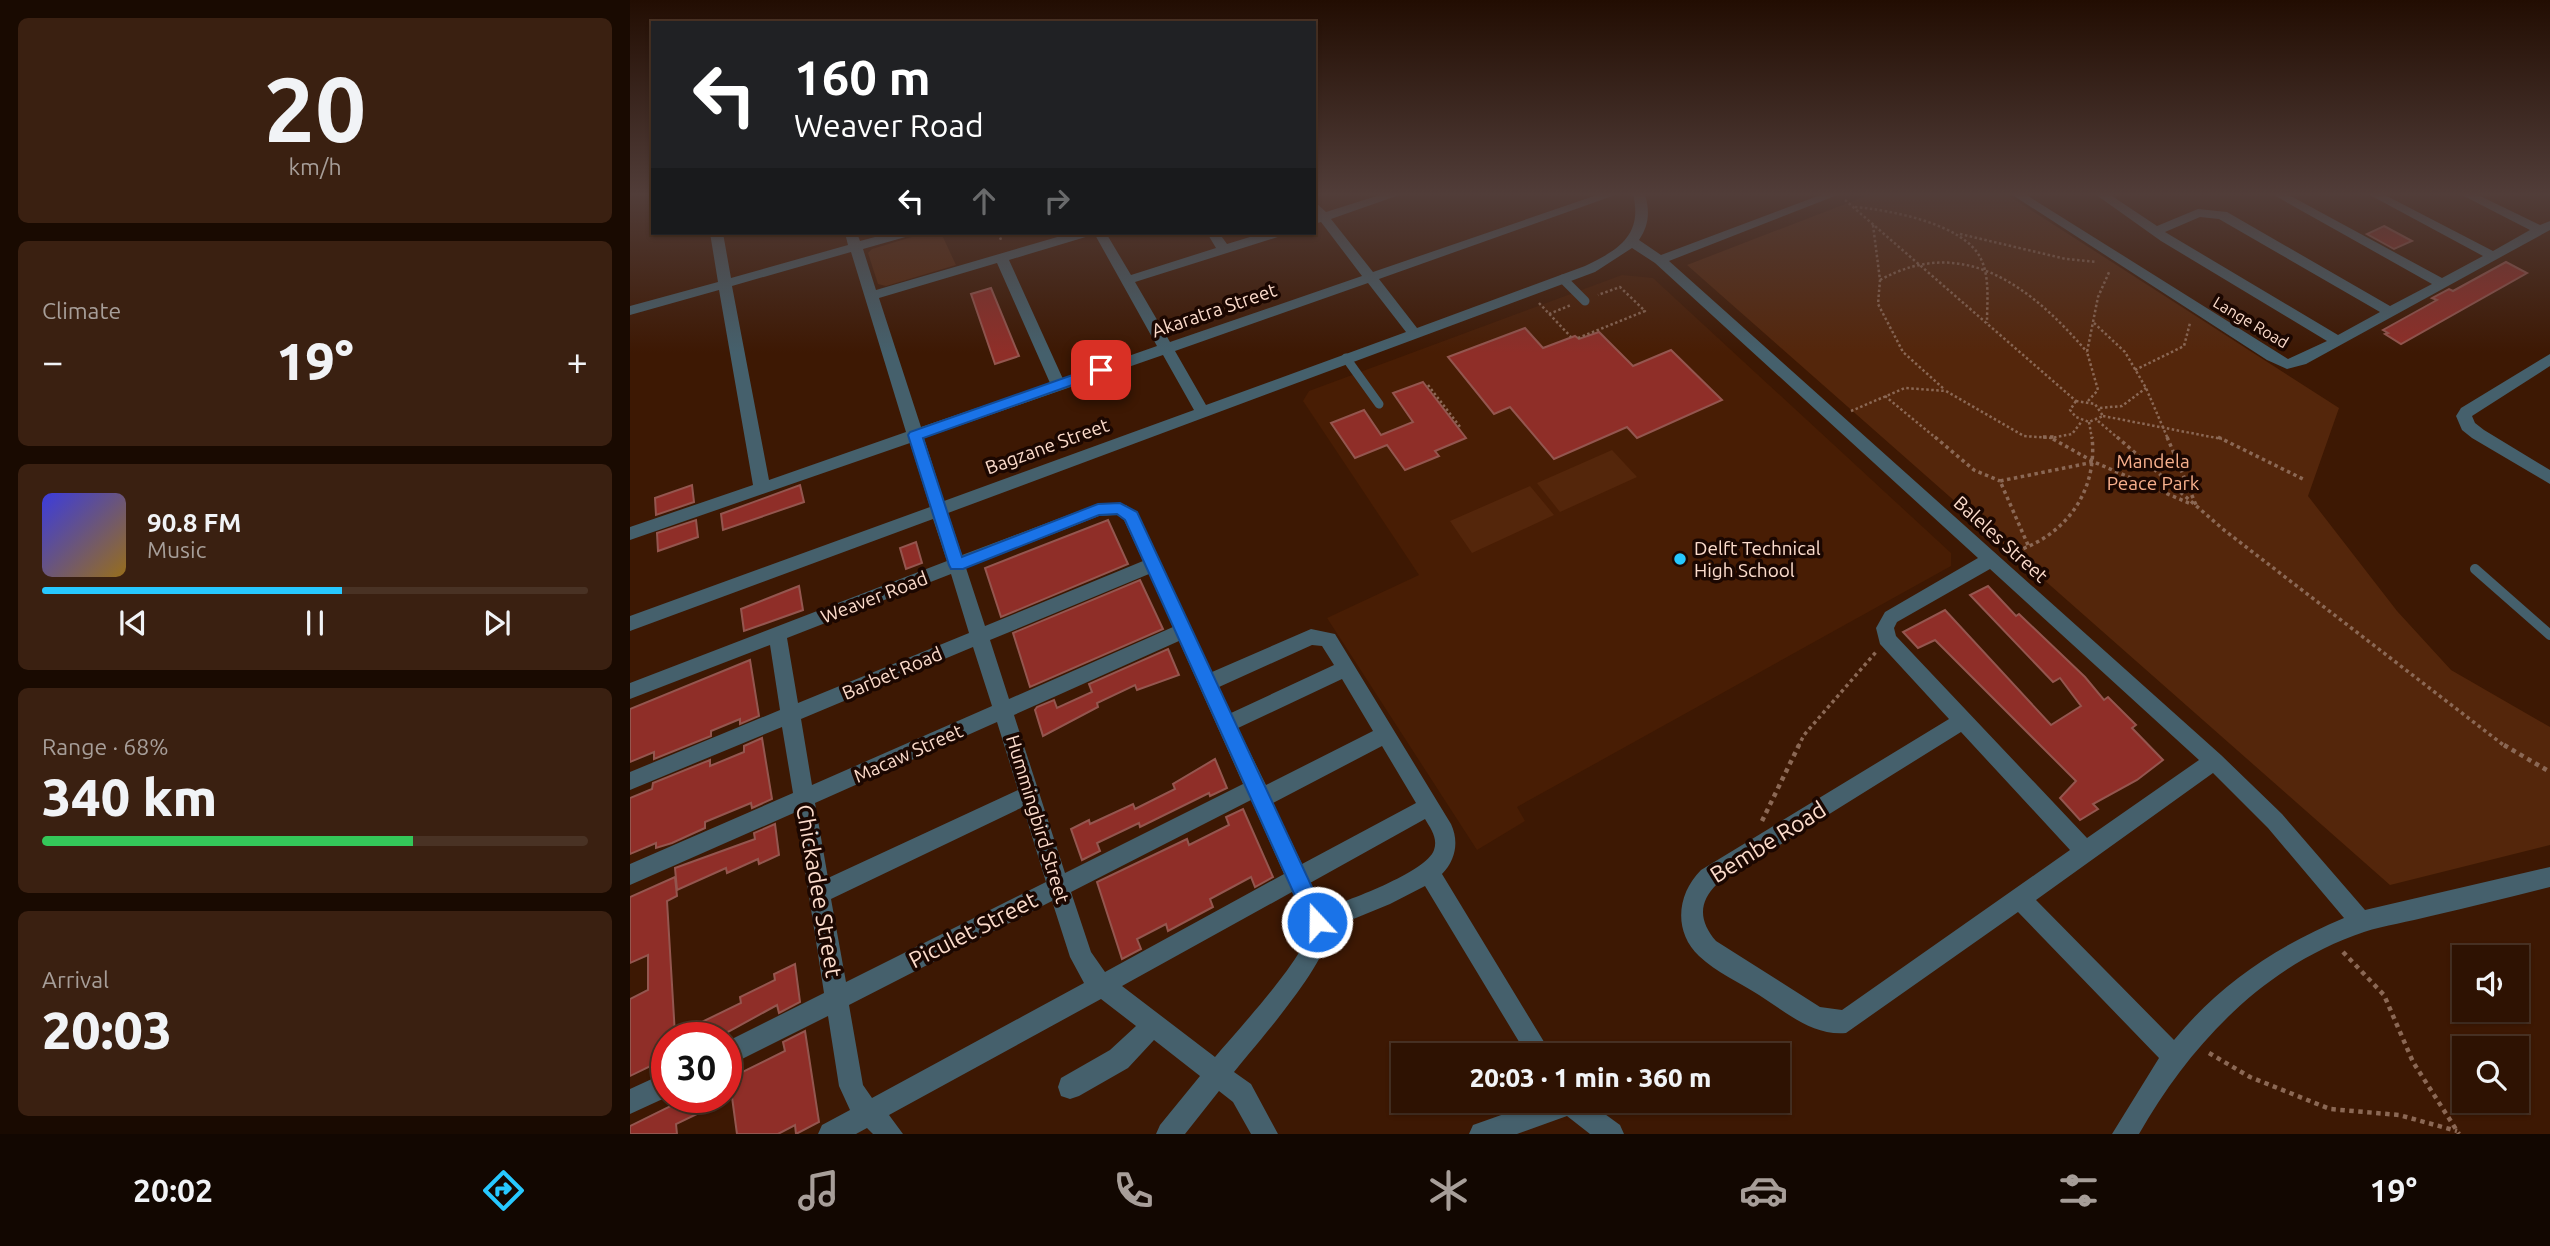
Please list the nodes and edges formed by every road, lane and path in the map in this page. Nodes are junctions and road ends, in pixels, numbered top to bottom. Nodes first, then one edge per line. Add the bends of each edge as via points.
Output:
1 (718, 247) edge
2 (833, 247) edge
3 (855, 247) edge
4 (1036, 247) edge
5 (1108, 247) edge
6 (1231, 247) edge
7 (1344, 247) edge
8 (1458, 247) edge
9 (1627, 247) edge
10 (1640, 247) edge
11 (1695, 247) edge
12 (1876, 247) edge
13 (1898, 247) edge
14 (1974, 247) edge
15 (2015, 247) edge
16 (2094, 247) edge
17 (2182, 247) edge
18 (2277, 247) edge
19 (2375, 247) edge
20 (2476, 247) edge
21 (2509, 247) edge
22 (1224, 249) joint
23 (2493, 256) junction
24 (1001, 257) junction
25 (1660, 260) junction
26 (2116, 262) junction
27 (1916, 263) junction
28 (1983, 271) junction
29 (1370, 277) junction
30 (1563, 279) junction
31 (1880, 280) junction
32 (1128, 281) junction
33 (724, 284) junction
34 (2443, 284) junction
35 (1528, 292) junction
36 (871, 296) junction
37 (1572, 299) dead end
38 (1585, 301) joint
39 (2199, 310) junction
40 (630, 311) edge
41 (2390, 312) junction
42 (1549, 314) junction
43 (2094, 323) junction
44 (1987, 324) junction
45 (1414, 333) junction
46 (1571, 337) dead end
47 (1577, 338) dead end
48 (2338, 341) junction
49 (1165, 347) junction
50 (2087, 352) junction
51 (1346, 358) junction
52 (2546, 366) edge
53 (2135, 370) junction
54 (1058, 385) junction
55 (1428, 385) dead end
56 (2146, 388) junction
57 (1946, 390) junction
58 (1885, 396) junction
59 (2076, 401) junction
60 (2088, 401) junction
61 (1379, 404) dead end
62 (2100, 408) junction
63 (1202, 411) junction
64 (2102, 416) junction
65 (1836, 419) junction
66 (2082, 421) junction
67 (2098, 421) junction
68 (2089, 422) junction
69 (2164, 427) junction
70 (1461, 428) dead end
71 (915, 435) junction
72 (2051, 438) junction
73 (2094, 462) junction
74 (2550, 478) edge
75 (2305, 480) dead end
76 (2000, 481) junction
77 (762, 488) junction
78 (2197, 507) junction
79 (938, 509) junction
80 (630, 534) edge
81 (2028, 545) junction
82 (1992, 559) junction
83 (1154, 564) junction
84 (957, 565) junction
85 (2475, 569) dead end
86 (630, 624) edge
87 (1185, 630) junction
88 (777, 634) junction
89 (2550, 635) edge
90 (981, 636) junction
91 (1886, 639) junction
92 (1347, 668) junction
93 (1210, 682) junction
94 (630, 691) edge
95 (1004, 710) junction
96 (791, 716) junction
97 (1963, 721) junction
98 (1228, 724) junction
99 (1386, 734) junction
100 (2214, 761) junction
101 (2550, 772) edge
102 (630, 781) edge
103 (1260, 792) junction
104 (1030, 794) junction
105 (804, 800) junction
106 (1429, 806) junction
107 (2086, 852) junction
108 (1745, 854) junction
109 (1428, 871) junction
110 (630, 875) edge
111 (1298, 876) junction
112 (2550, 877) edge
113 (1059, 886) junction
114 (820, 893) junction
115 (2020, 899) junction
116 (1317, 922) junction
117 (2361, 922) junction
118 (2330, 935) junction
119 (1103, 986) junction
120 (838, 1000) junction
121 (1153, 1025) junction
122 (1533, 1043) edge
123 (742, 1047) edge
124 (2180, 1047) junction
125 (1216, 1075) junction
126 (1070, 1087) dead end
127 (651, 1092) edge
128 (630, 1102) edge
129 (870, 1112) junction
130 (1538, 1113) edge
131 (1583, 1113) edge
132 (2458, 1132) edge
133 (831, 1134) edge
134 (890, 1134) edge
135 (1168, 1134) edge
136 (1265, 1134) edge
137 (1482, 1134) edge
138 (1611, 1134) edge
139 (2125, 1134) edge

1 - 33 street
2 - 33 street
3 - 36 street, Hummingbird Street
4 - 24 street
5 - 32 street
6 - 22 street
7 - 29 street
8 - 29 street, Akaratra Street
9 - 30 street, Bagzane Street via 1616,257
10 - 25 street, Baleles Street
11 - 25 street
12 - 31 path
13 - 27 path
14 - 28 path
15 - 26 path via 2066,259
16 - 26 street, Lange Road
17 - 48 street
18 - 41 street
19 - 34 street
20 - 23 street
21 - 23 street, Lange Road
22 - 32 street
23 - 34 street, Lange Road
24 - 36 street
24 - 54 street
25 - 65 street, Baleles Street
26 - 39 street, Lange Road
26 - 43 path via 2098,297
27 - 28 path via 1941,260
27 - 31 path via 1896,268
27 - 44 path
28 - 44 path
28 - 50 path via 2010,281 2044,305
29 - 45 street
29 - 49 street, Akaratra Street
30 - 35 street, Bagzane Street
30 - 38 lane
31 - 57 path via 1878,304 1903,352
32 - 49 street
33 - 40 street
33 - 77 street
34 - 41 street, Lange Road
35 - 42 path
35 - 45 street, Bagzane Street
36 - 71 street, Hummingbird Street
37 - 42 path via 1577,303
38 - 47 path via 1620,286 1645,311
39 - 48 street, Lange Road via 2287,364
39 - 53 path via 2191,317 2185,346
41 - 48 street, Lange Road
42 - 46 path
43 - 50 path
43 - 53 path via 2125,352
44 - 59 path
45 - 51 street, Bagzane Street
49 - 54 street, Akaratra Street
49 - 63 street
50 - 60 path via 2098,390
51 - 61 lane
51 - 63 street, Bagzane Street
52 - 74 street via 2464,416 2478,434
53 - 56 path
54 - 71 street, Akaratra Street
55 - 70 path
56 - 62 path via 2122,406
56 - 69 path
57 - 58 path via 1905,388
57 - 72 path via 2024,436
58 - 65 path
58 - 76 path via 1974,470
59 - 60 path
59 - 66 path via 2070,410
60 - 62 path
62 - 64 path
63 - 79 street, Bagzane Street
64 - 67 path
64 - 69 path
65 - 82 street, Baleles Street
66 - 68 path
66 - 72 path via 2072,434
67 - 68 path
67 - 78 path
68 - 73 path
69 - 75 path via 2212,435
69 - 78 path
71 - 77 street, Akaratra Street
71 - 79 street, Hummingbird Street
72 - 73 path
73 - 76 path
73 - 78 path
73 - 81 path via 2083,503
76 - 81 path
77 - 80 street, Akaratra Street
78 - 101 path via 2515,754
79 - 84 street, Hummingbird Street
79 - 86 street, Bagzane Street
81 - 82 path
82 - 91 street via 1891,617
82 - 100 street, Baleles Street
83 - 84 street, Weaver Road via 1131,516 1120,509 1098,510
83 - 87 street
83 - 90 street, Barbet Road
84 - 88 street, Weaver Road
84 - 90 street, Hummingbird Street
85 - 89 lane
87 - 93 street
87 - 95 street, Macaw Street
88 - 94 street, Weaver Road
88 - 96 street, Chickadee Street
90 - 95 street, Hummingbird Street
90 - 96 street, Barbet Road
91 - 97 street
91 - 108 path via 1804,735
92 - 93 street via 1333,643 1311,637
92 - 98 street
92 - 99 street
93 - 98 street
95 - 104 street, Hummingbird Street
95 - 105 street, Macaw Street
96 - 102 street, Barbet Road
96 - 105 street, Chickadee Street
97 - 107 street
97 - 108 street, Bembe Road
98 - 103 street
99 - 103 street, Piculet Street
99 - 106 street
100 - 107 street
100 - 117 street, Baleles Street via 2275,821
103 - 111 street
103 - 113 street, Piculet Street
104 - 113 street, Hummingbird Street
104 - 114 street
105 - 110 street, Macaw Street
105 - 114 street, Chickadee Street
106 - 109 street via 1446,839 1443,856
106 - 111 street
107 - 115 street
108 - 115 street, Bembe Road via 1696,890 1690,908 1694,930 1708,949 1825,1021 1846,1021 1856,1015
109 - 116 street via 1349,912
109 - 122 street
111 - 116 street
111 - 119 street
112 - 117 street
113 - 119 street, Hummingbird Street via 1081,957
113 - 120 street, Piculet Street
114 - 120 street, Chickadee Street
115 - 124 street
116 - 125 street via 1318,936 1303,966
117 - 118 street
118 - 124 street via 2268,967 2239,988
118 - 132 path via 2384,995 2413,1062
119 - 121 street, Hummingbird Street
119 - 129 street
120 - 123 street, Piculet Street
120 - 129 street, Chickadee Street via 851,1086
121 - 125 street, Hummingbird Street
121 - 126 street via 1119,1059
124 - 132 path via 2216,1058 2330,1109 2399,1115
124 - 139 street
125 - 135 street
125 - 136 street, Hummingbird Street via 1242,1093
127 - 128 street
129 - 133 street
129 - 134 street, Chickadee Street
130 - 137 street
131 - 138 street

